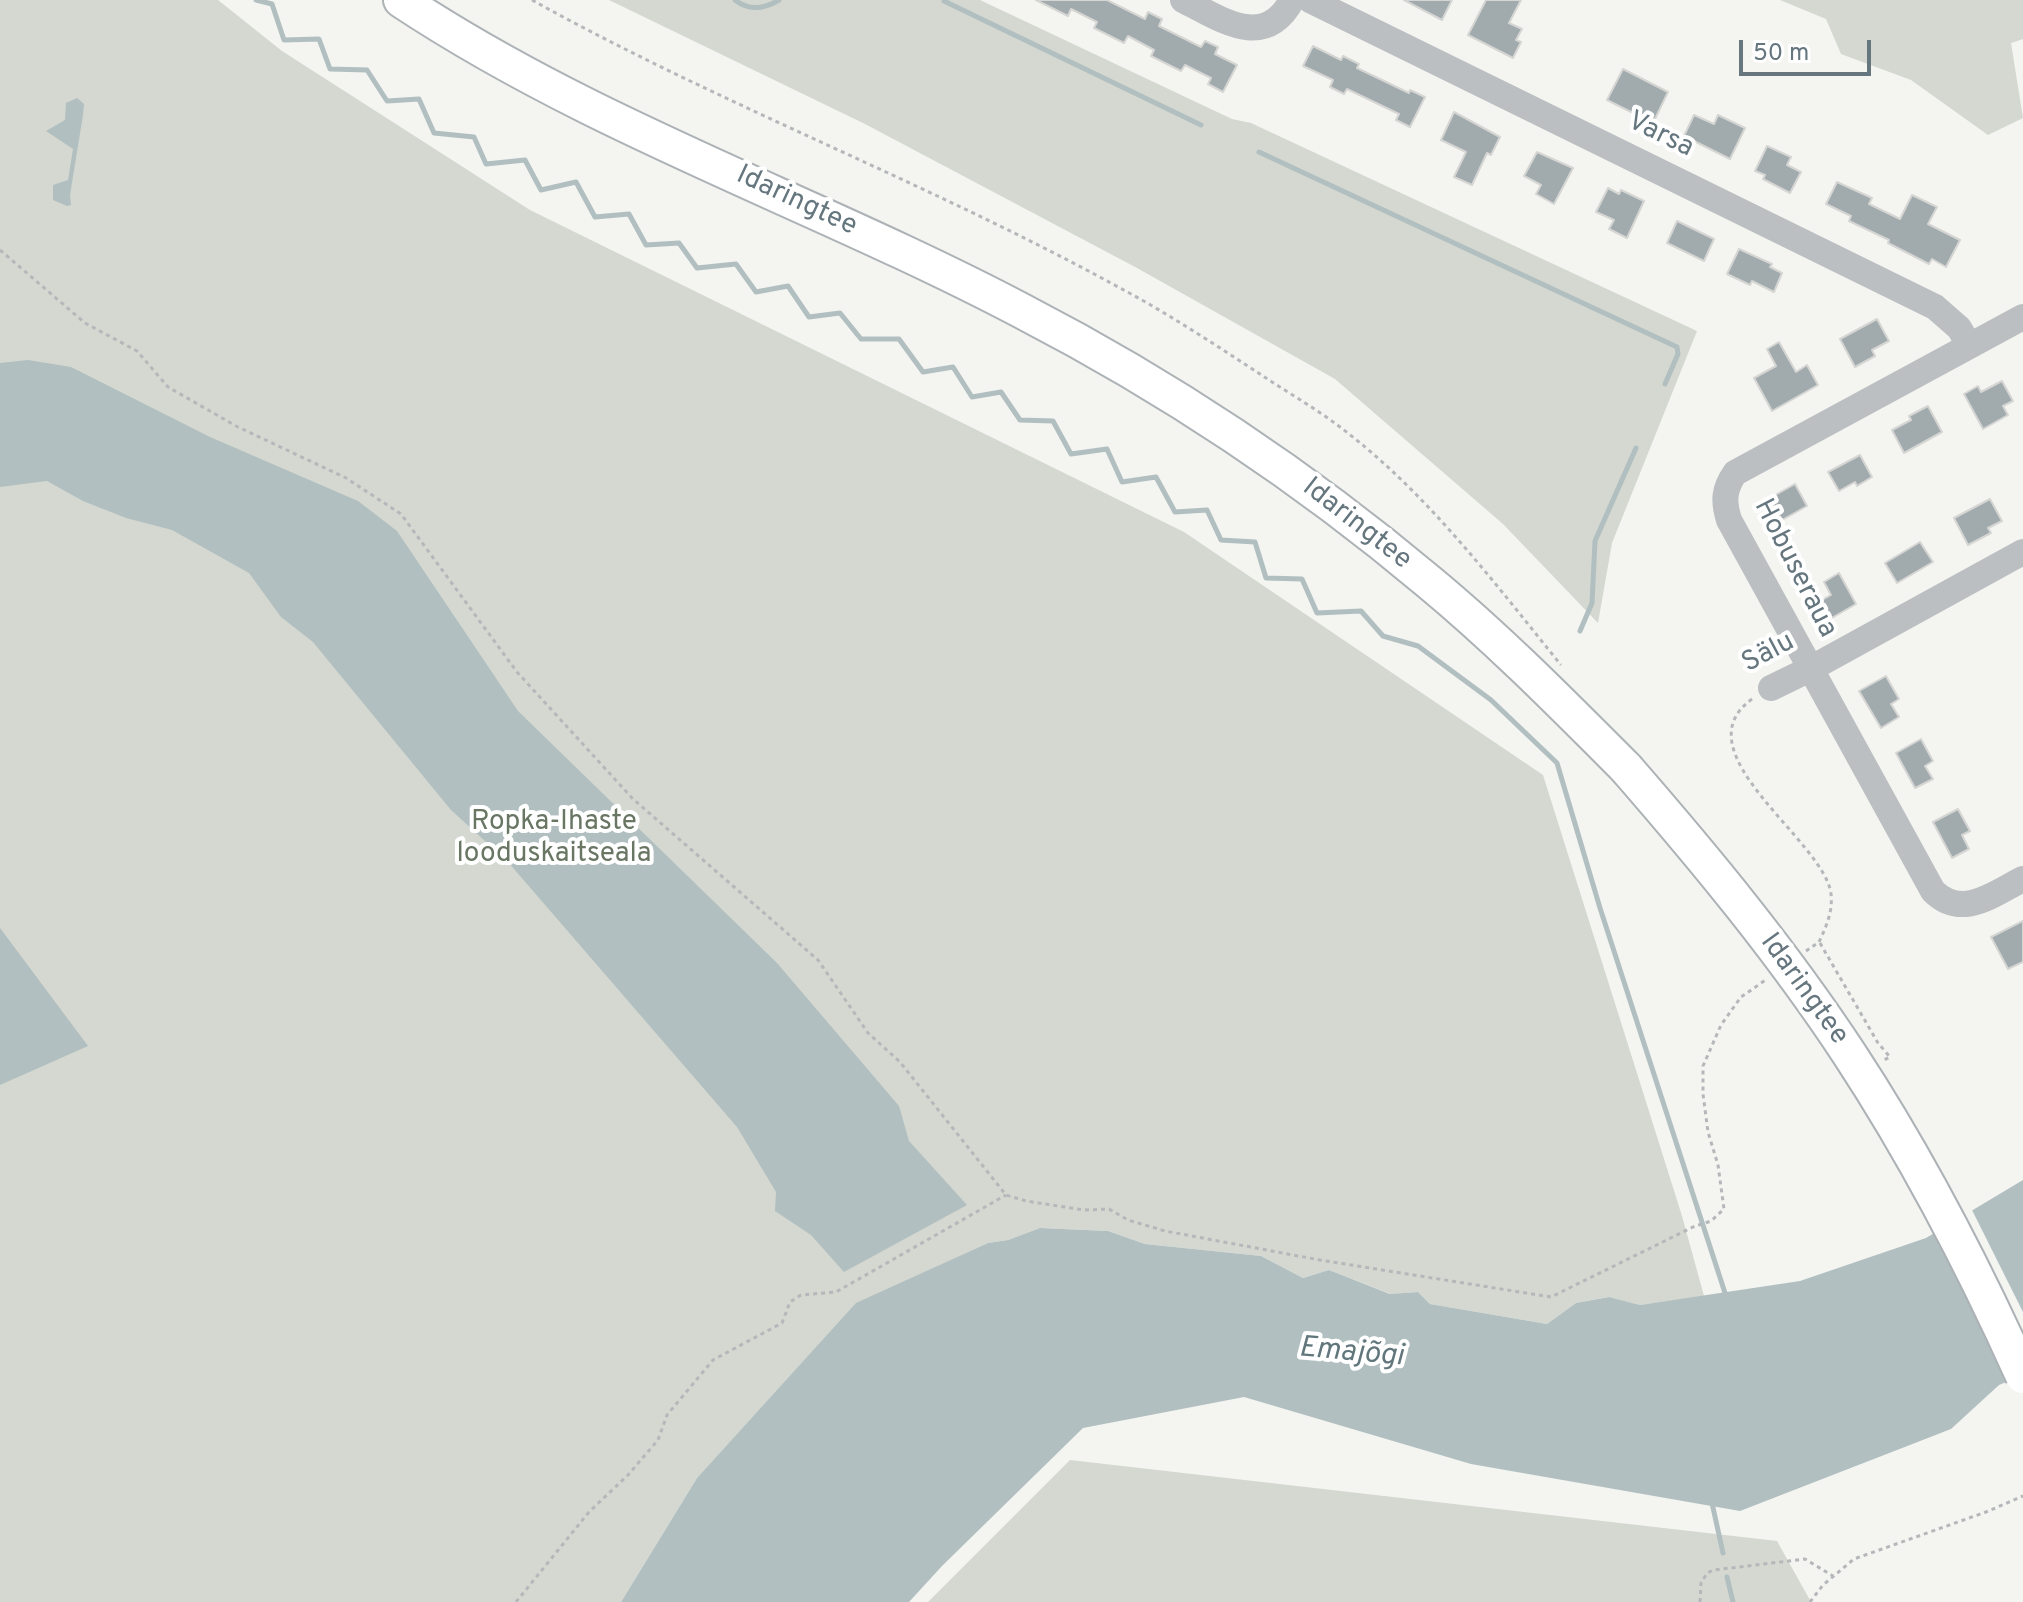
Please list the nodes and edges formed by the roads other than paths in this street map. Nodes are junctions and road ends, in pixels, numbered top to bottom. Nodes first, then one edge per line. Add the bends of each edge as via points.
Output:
1 (401, 0) edge
2 (1183, 0) edge
3 (1292, 0) edge
4 (1310, 0) edge
5 (2023, 317) edge
6 (1969, 345) junction
7 (2023, 552) edge
8 (1810, 669) junction
9 (1771, 688) road end
10 (2023, 879) edge
11 (2023, 1376) edge

1 - 11 main road, Idaringtee, bridge via 538,81 1022,310 1127,368 1342,511 1431,584 1626,768 1744,908 1849,1054 1941,1206
2 - 3 street via 1251,29 1275,21
4 - 6 street, Varsa via 1935,307
5 - 6 street, Hobuseraua
6 - 8 street, Hobuseraua via 1735,473 1727,486 1729,520
7 - 8 street, Sälu
8 - 9 street, Sälu
8 - 10 street, Hobuseraua via 1942,900 1950,905 1974,903

